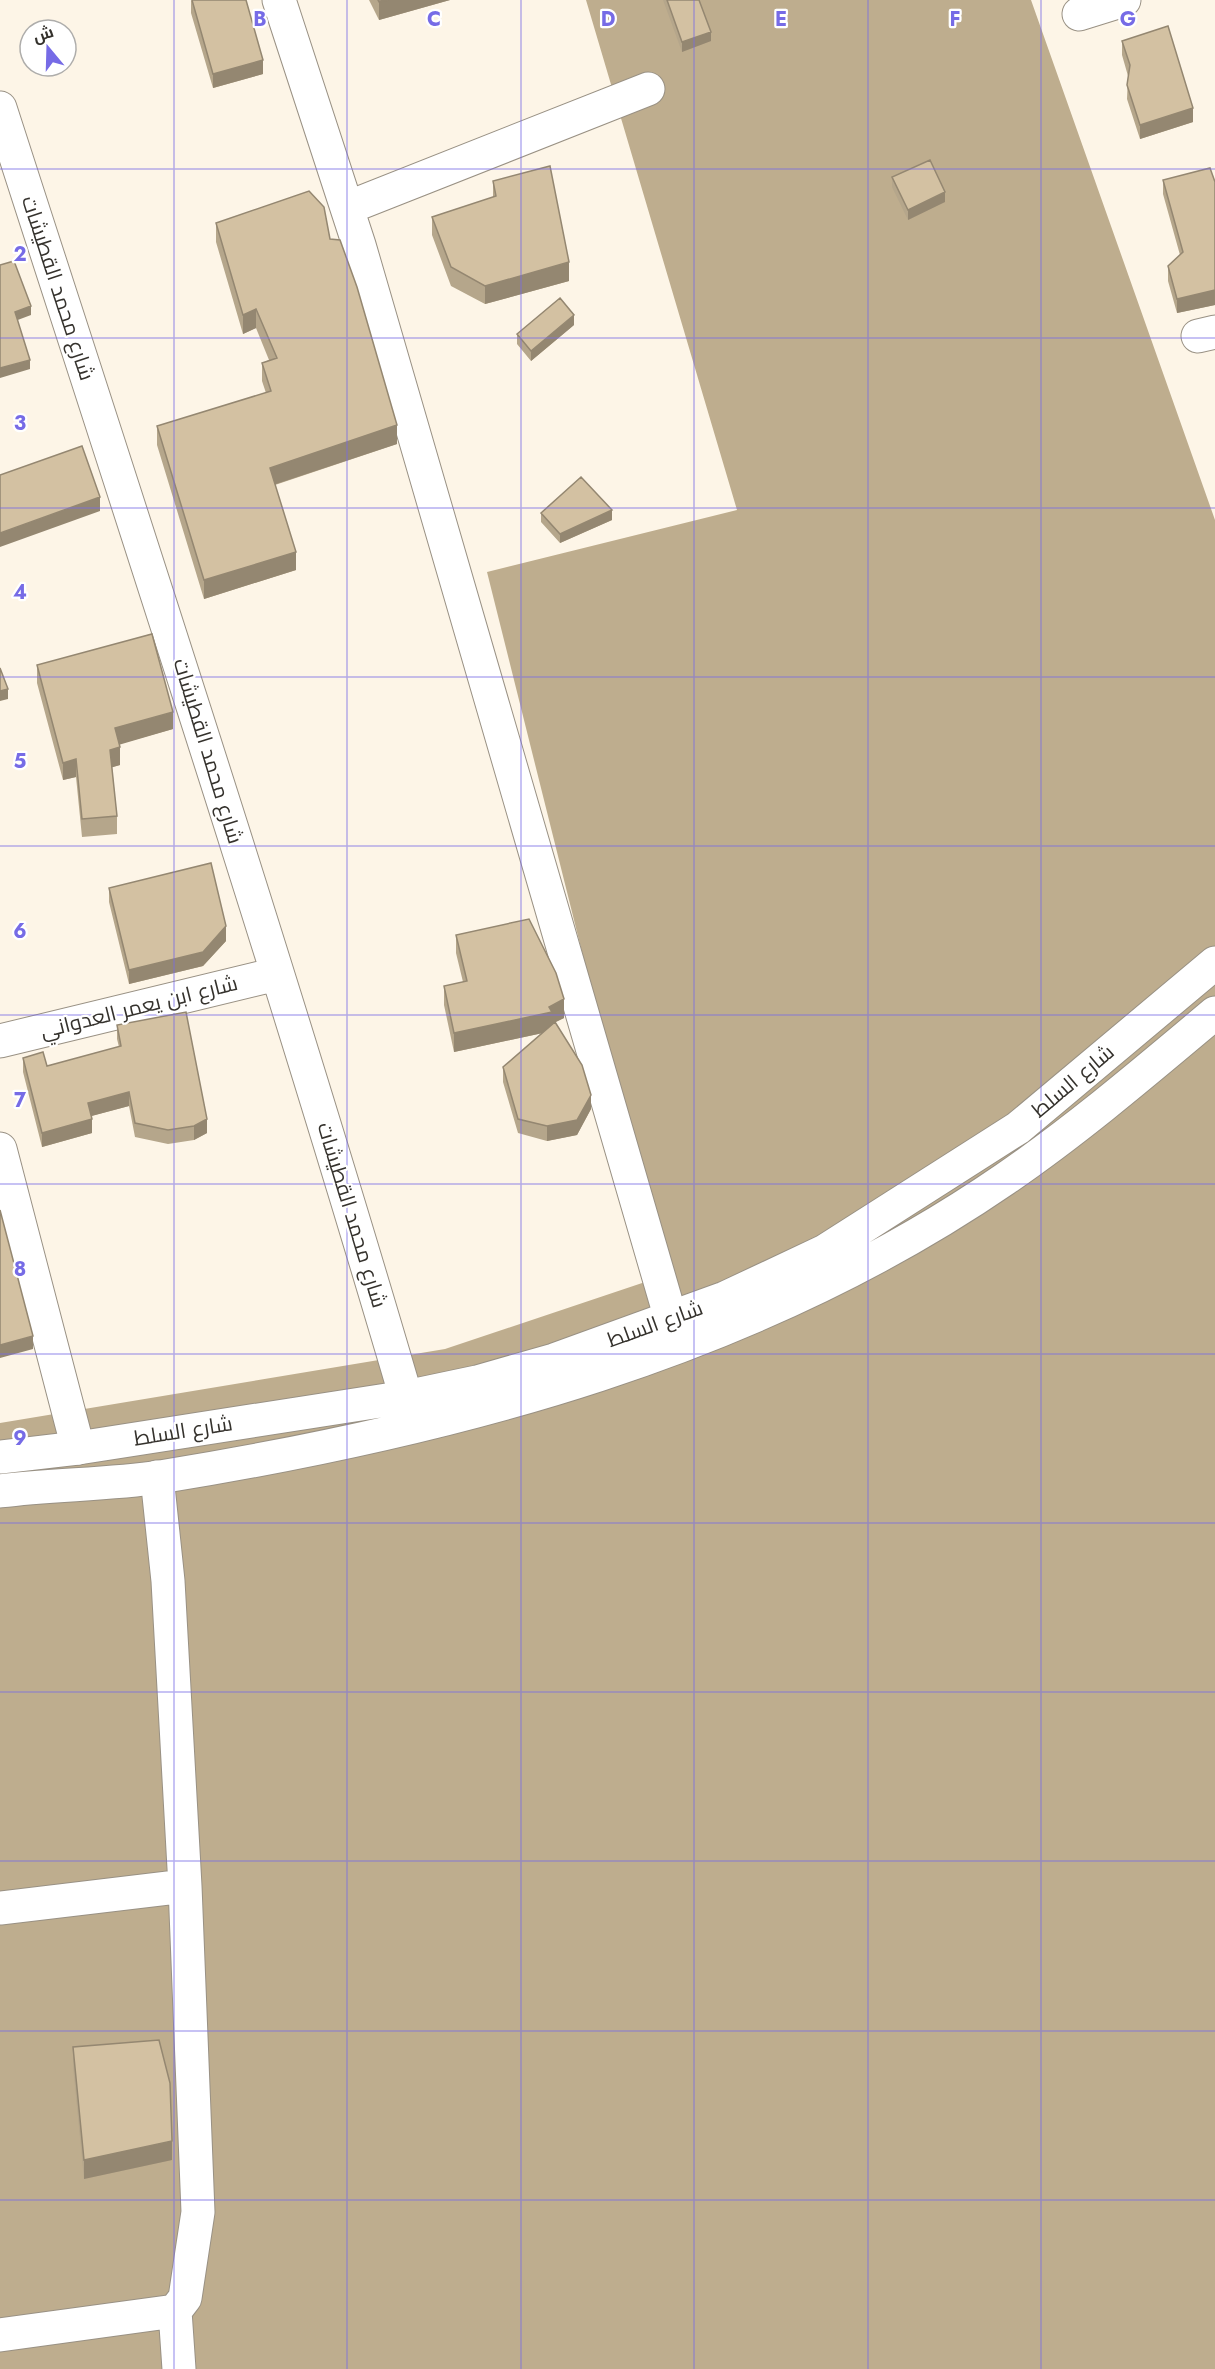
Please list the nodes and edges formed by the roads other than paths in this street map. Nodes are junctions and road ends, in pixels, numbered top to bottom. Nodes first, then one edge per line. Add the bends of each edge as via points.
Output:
1 (279, 0) edge
2 (1124, 0) edge
3 (1079, 14) dead end
4 (648, 89) dead end
5 (0, 108) edge
6 (347, 208) junction
7 (1215, 963) edge
8 (277, 974) junction
9 (1215, 1013) edge
10 (0, 1041) edge
11 (0, 1149) edge
12 (671, 1319) junction
13 (406, 1396) junction
14 (78, 1448) junction
15 (0, 1457) edge
16 (157, 1478) junction
17 (0, 1491) edge
18 (185, 1886) junction
19 (0, 1908) edge
20 (176, 2311) junction
21 (0, 2335) edge
22 (179, 2369) edge

1 - 6 street
2 - 3 street
4 - 6 street
5 - 8 street, شارع محمد القطيشات via 190,692
6 - 12 street
7 - 12 street, شارع السلط via 990,1148 825,1251
8 - 10 street, شارع ابن يعمر العدواني
8 - 13 street, شارع محمد القطيشات
9 - 16 street, شارع السلط via 1004,1180 920,1232 766,1312 589,1380 425,1426
11 - 14 street
12 - 13 street, شارع السلط via 526,1369
13 - 14 street, شارع السلط
14 - 15 street, شارع السلط
16 - 17 street, شارع السلط
16 - 18 street via 168,1581
18 - 19 street
18 - 20 street via 198,2212 185,2298
20 - 21 street
20 - 22 street

